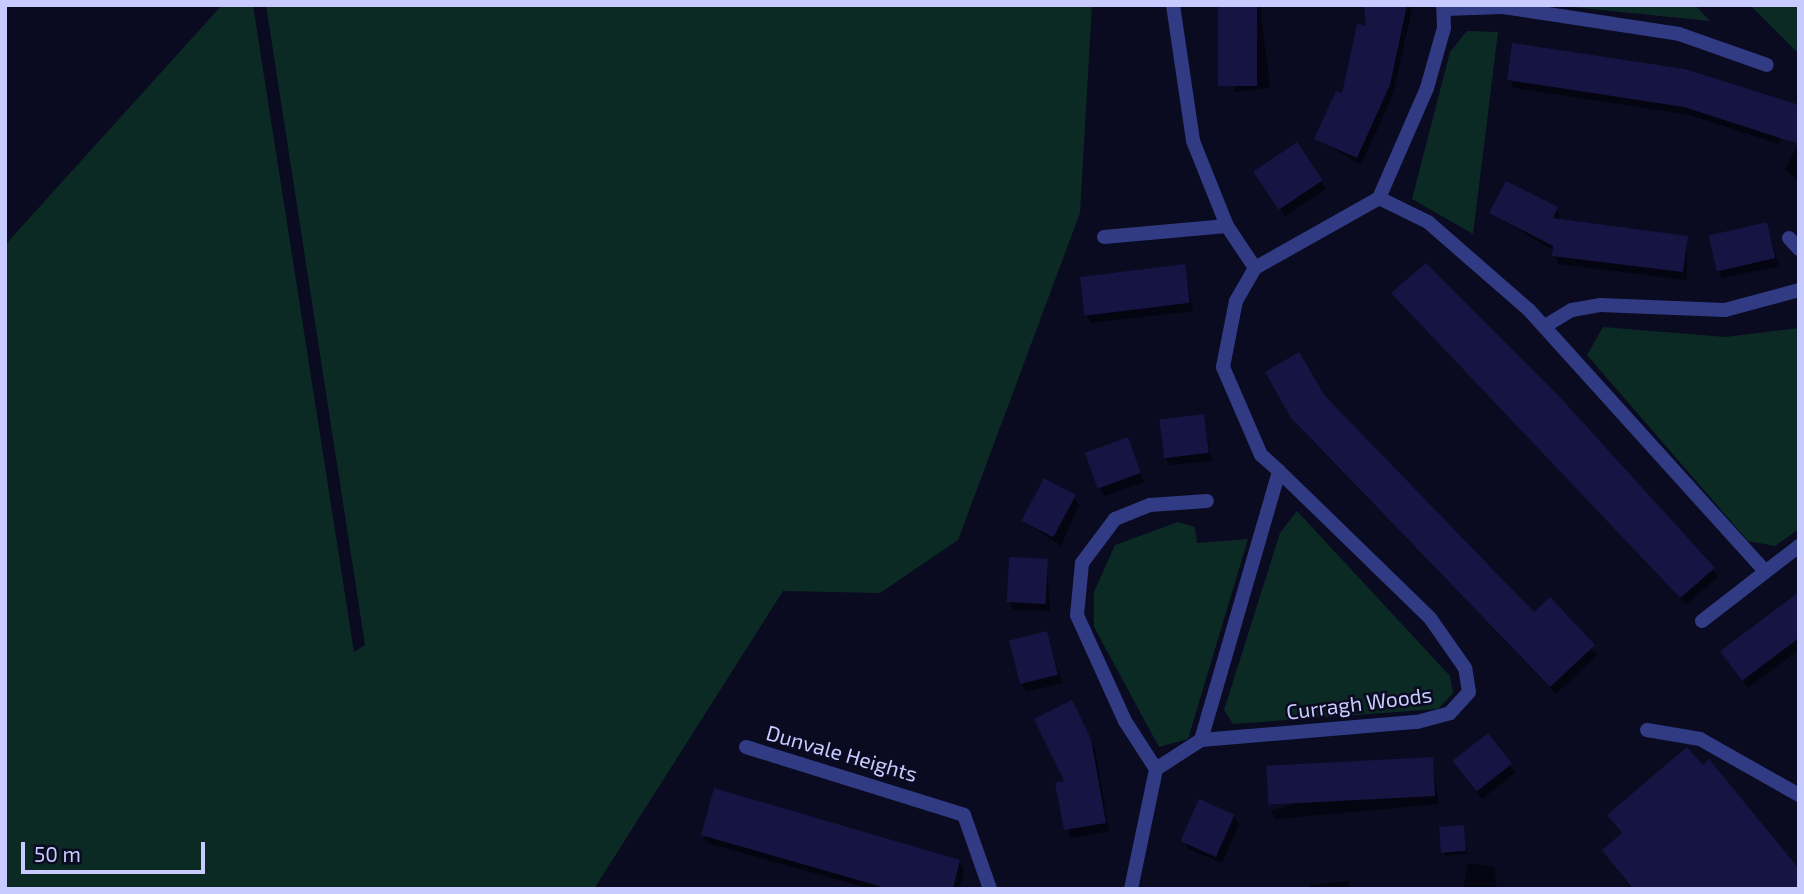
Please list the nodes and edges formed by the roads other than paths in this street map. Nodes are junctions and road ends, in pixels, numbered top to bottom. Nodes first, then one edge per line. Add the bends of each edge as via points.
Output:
1 (1173, 5) edge
2 (1443, 7) edge
3 (1767, 65) dead end
4 (1379, 198) junction
5 (1227, 226) junction
6 (1104, 237) dead end
7 (1255, 268) junction
8 (1799, 290) edge
9 (1545, 326) junction
10 (1279, 471) junction
11 (1207, 501) dead end
12 (1799, 546) edge
13 (1765, 571) junction
14 (1702, 621) dead end
15 (1647, 730) dead end
16 (1201, 740) junction
17 (746, 747) dead end
18 (1156, 769) junction
19 (1799, 795) edge
20 (990, 889) edge
21 (1130, 889) edge

1 - 5 street via 1192,141
2 - 3 street via 1503,7 1679,34
2 - 4 street via 1427,88
4 - 7 street
4 - 9 street via 1428,222
5 - 6 street
5 - 7 street
7 - 10 street, Curragh Woods via 1236,301 1223,367 1261,456
8 - 9 street via 1725,310 1600,305 1572,310
9 - 13 street
10 - 16 street
10 - 16 street, Curragh Woods via 1430,618 1465,668 1469,692 1450,713 1417,722
11 - 18 street via 1150,505 1115,519 1082,563 1077,615 1108,688
12 - 13 street
13 - 14 street
15 - 19 street via 1700,739
16 - 18 street, Curragh Woods
17 - 20 street, Dunvale Heights via 964,815
18 - 21 street

